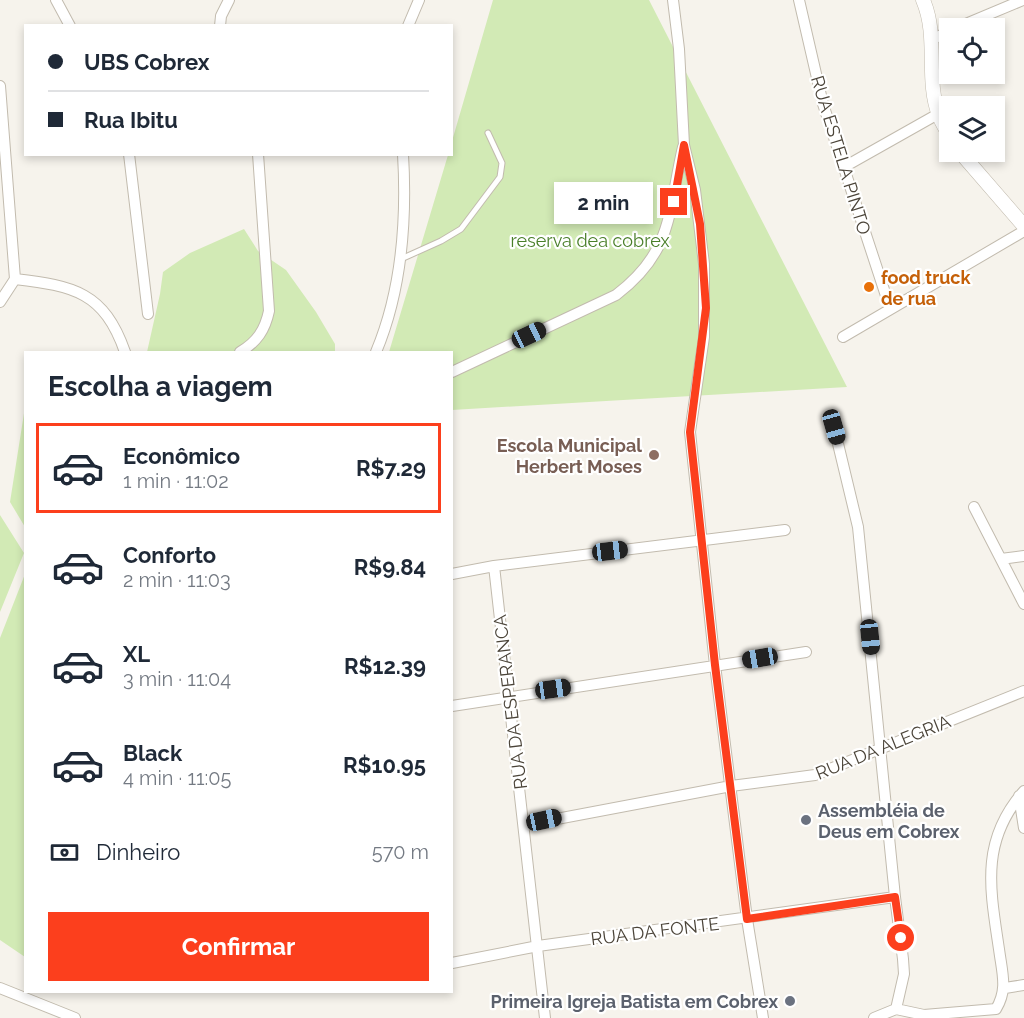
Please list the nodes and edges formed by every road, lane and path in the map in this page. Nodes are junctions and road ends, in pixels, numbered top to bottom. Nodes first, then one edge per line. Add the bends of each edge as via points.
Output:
1 (56, 0) edge
2 (229, 0) edge
3 (419, 0) edge
4 (673, 0) edge
5 (799, 0) edge
6 (923, 0) edge
7 (1023, 0) edge
8 (980, 18) edge
9 (69, 24) edge
10 (220, 24) edge
11 (409, 24) edge
12 (939, 36) edge
13 (933, 39) junction
14 (0, 86) edge
15 (938, 114) joint
16 (488, 133) dead end
17 (684, 145) junction
18 (129, 156) edge
19 (258, 156) edge
20 (403, 156) edge
21 (968, 162) edge
22 (844, 168) junction
23 (1024, 228) edge
24 (401, 259) junction
25 (15, 279) junction
26 (0, 302) edge
27 (890, 308) junction
28 (148, 314) dead end
29 (843, 337) dead end
30 (125, 351) edge
31 (242, 351) edge
32 (376, 351) edge
33 (453, 372) edge
34 (834, 427) dead end
35 (974, 507) dead end
36 (785, 530) dead end
37 (702, 540) junction
38 (1024, 556) edge
39 (1001, 559) junction
40 (494, 566) junction
41 (453, 574) edge
42 (1024, 604) edge
43 (806, 652) dead end
44 (715, 665) junction
45 (1024, 691) edge
46 (507, 696) junction
47 (453, 706) edge
48 (881, 747) junction
49 (731, 786) junction
50 (1022, 794) edge
51 (525, 825) junction
52 (1024, 828) edge
53 (895, 897) junction
54 (747, 919) junction
55 (538, 946) junction
56 (453, 963) edge
57 (1024, 985) edge
58 (0, 988) edge
59 (1005, 988) junction
60 (896, 1008) junction
61 (997, 1013) edge
62 (924, 1016) edge
63 (75, 1018) edge
64 (545, 1018) edge
65 (763, 1018) edge
66 (874, 1018) edge

1 - 9 street
2 - 10 street
3 - 11 street
4 - 17 street
5 - 22 street, RUA ESTELA PINTO via 823,104
6 - 13 street
7 - 8 street
12 - 13 street
13 - 15 street
14 - 25 street
15 - 22 street
16 - 24 lane via 502,163 500,177 461,228
17 - 33 street via 662,241 636,279 616,295
17 - 37 street via 695,190 704,264 704,337 690,432
18 - 28 street
19 - 31 street via 269,311 262,334
20 - 24 street
21 - 23 street
22 - 27 street, RUA ESTELA PINTO
23 - 27 street
24 - 32 street via 394,300
25 - 26 street
25 - 30 street via 53,284 88,296 112,321
27 - 29 street
34 - 48 street via 858,527
35 - 39 street
36 - 37 street
37 - 40 street
37 - 44 street
38 - 39 street
39 - 42 street
40 - 41 street
40 - 46 street, RUA DA ESPERANCA
43 - 44 street
44 - 46 street
44 - 49 street
45 - 48 street, RUA DA ALEGRIA
46 - 47 street
46 - 51 street, RUA DA ESPERANCA
48 - 49 street, RUA DA ALEGRIA via 815,775
48 - 53 street
49 - 51 street, RUA DA ALEGRIA
49 - 54 street
50 - 52 street
50 - 59 street via 996,833 992,860 992,899
51 - 55 street, RUA DA ESPERANCA
53 - 54 street, RUA DA FONTE
53 - 60 street via 904,974
54 - 55 street, RUA DA FONTE
54 - 65 street
55 - 56 street, RUA DA FONTE
55 - 64 street, RUA DA ESPERANCA
57 - 59 street
58 - 63 street
59 - 61 street
60 - 62 street
60 - 66 street
61 - 62 street

